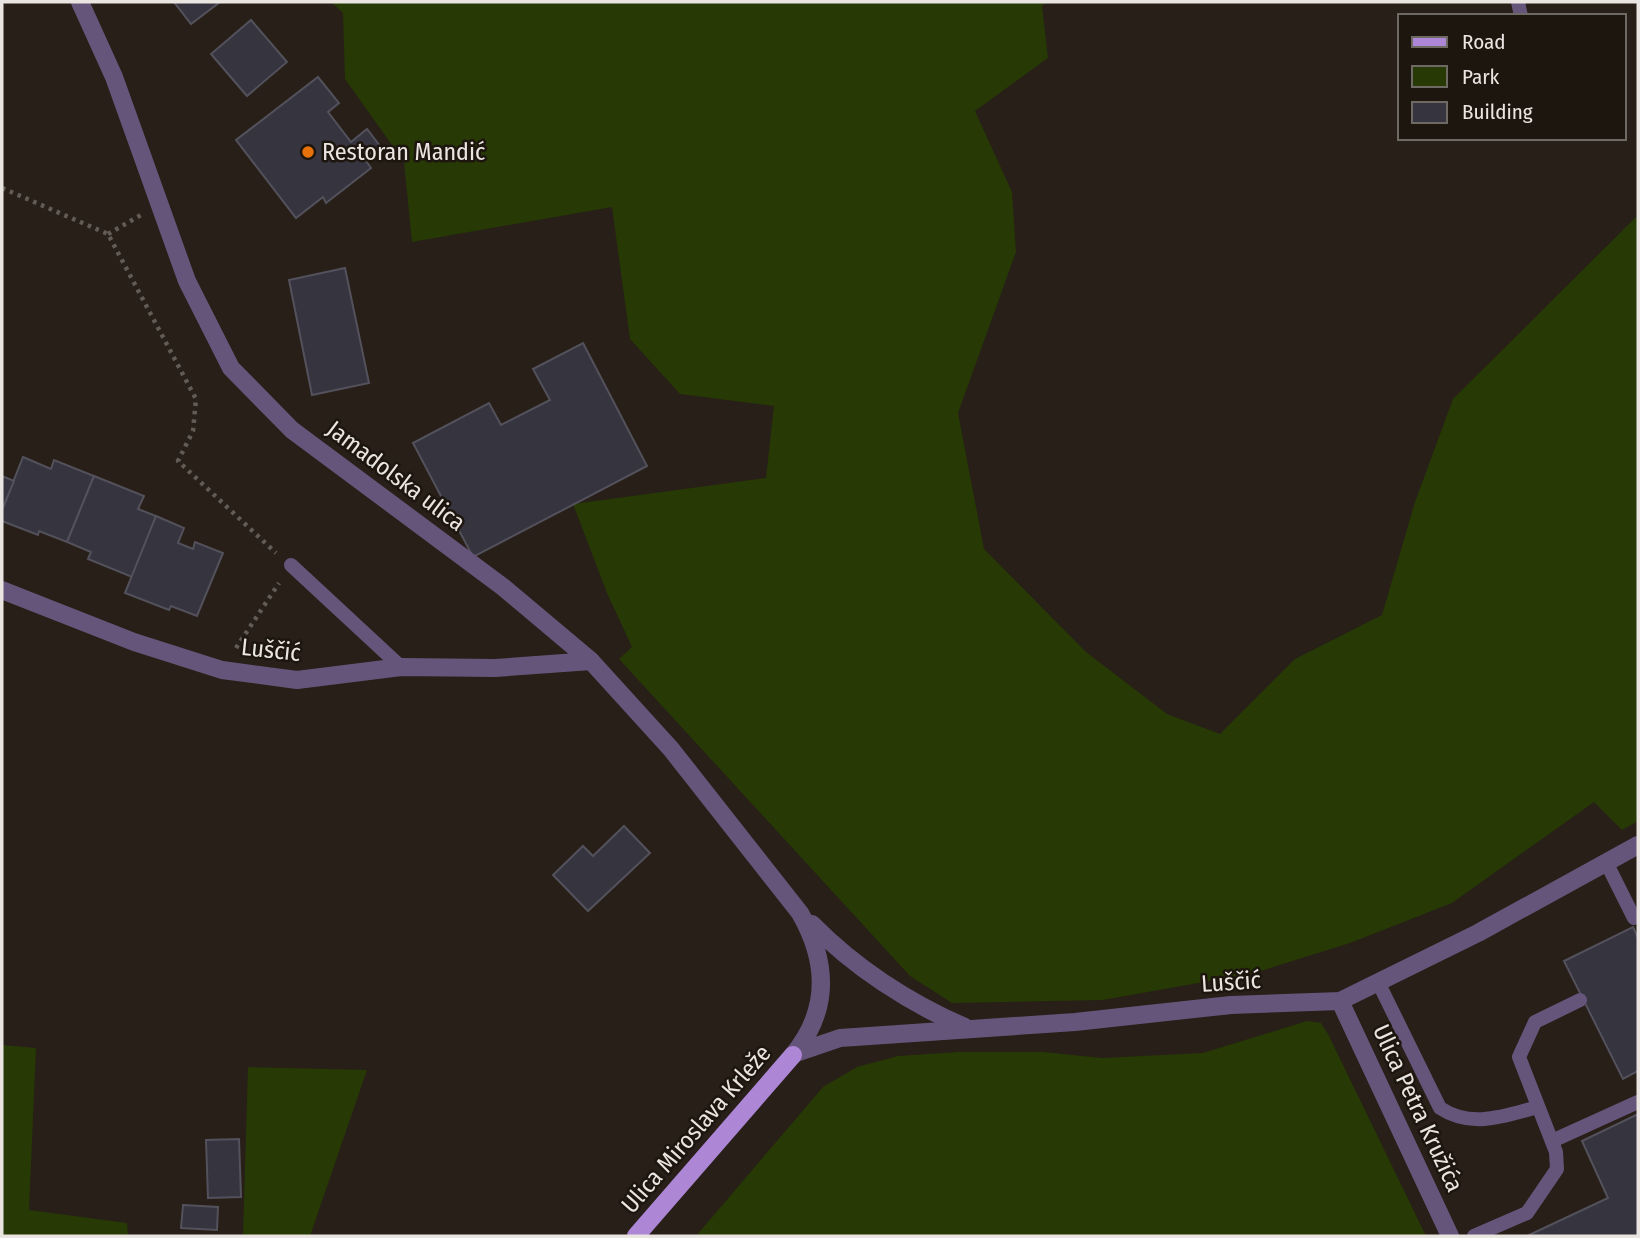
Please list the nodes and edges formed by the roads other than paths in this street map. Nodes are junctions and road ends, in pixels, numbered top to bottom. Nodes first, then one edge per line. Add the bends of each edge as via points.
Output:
1 (80, 2) edge
2 (291, 565) road end
3 (2, 590) edge
4 (591, 661) junction
5 (401, 667) junction
6 (1638, 845) edge
7 (1606, 862) junction
8 (800, 913) junction
9 (1634, 918) dead end
10 (1378, 982) junction
11 (1580, 1000) dead end
12 (1340, 1001) junction
13 (968, 1029) junction
14 (793, 1055) junction
15 (1638, 1102) edge
16 (1538, 1107) junction
17 (1552, 1141) junction
18 (636, 1236) edge
19 (1450, 1236) edge
20 (1474, 1236) edge

1 - 4 street, Jamadolska ulica via 114,78 187,281 232,368 292,430 503,587
2 - 5 lane
3 - 5 street, Luščić via 134,642 222,670 297,680
4 - 5 street, Luščić via 495,668
4 - 8 street, Jamadolska ulica via 671,749
6 - 7 street, Luščić
7 - 9 lane
7 - 10 street, Luščić
8 - 13 street, Jamadolska ulica via 899,993
8 - 14 street, Jamadolska ulica via 815,938 822,981 811,1028
10 - 12 street, Luščić
10 - 16 lane via 1440,1108 1457,1119 1492,1120
11 - 16 lane via 1535,1022 1519,1057
12 - 13 street, Luščić via 1231,1005
12 - 19 street, Ulica Petra Kružića
13 - 14 street, Luščić via 840,1038
14 - 18 main road, Ulica Miroslava Krleže
15 - 17 lane
16 - 17 lane
17 - 20 lane via 1557,1169 1542,1196 1527,1213

